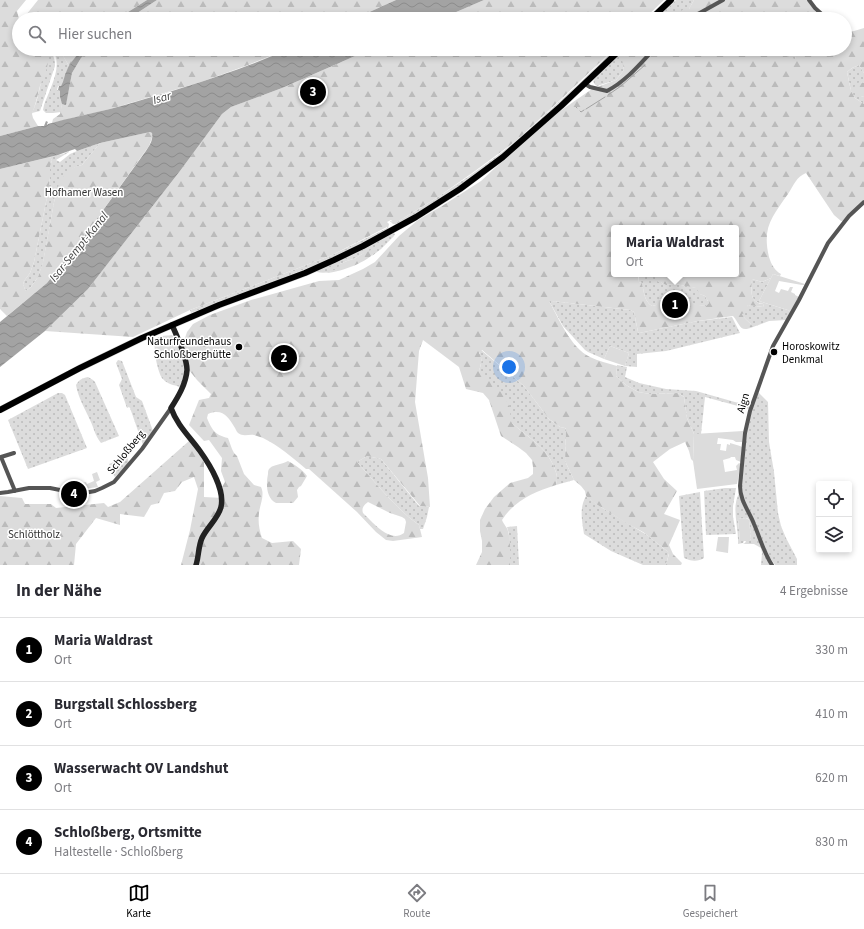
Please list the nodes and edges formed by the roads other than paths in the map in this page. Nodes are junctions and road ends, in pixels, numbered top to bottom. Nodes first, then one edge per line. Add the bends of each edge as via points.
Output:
1 (671, 0) edge
2 (723, 0) edge
3 (809, 0) edge
4 (658, 12) edge
5 (702, 12) edge
6 (819, 12) edge
7 (614, 56) edge
8 (647, 56) edge
9 (585, 84) junction
10 (864, 202) edge
11 (172, 325) junction
12 (171, 408) junction
13 (0, 410) edge
14 (14, 452) dead end
15 (14, 491) junction
16 (0, 493) edge
17 (196, 565) edge
18 (772, 565) edge

1 - 4 main road
2 - 5 street
3 - 6 street
7 - 9 main road
8 - 9 street via 607,91
9 - 11 main road via 494,164 416,217 363,246 305,273
10 - 18 street, Aign via 849,216 828,243 774,346 756,391 746,426 741,496
11 - 12 street, Schloßberg via 187,371
11 - 13 main road via 80,368
12 - 15 street, Schloßberg via 142,449 114,482 84,493 50,488
12 - 17 street via 208,464 221,493 218,514 201,540
14 - 15 street via 1,457
15 - 16 street, Schloßberg

